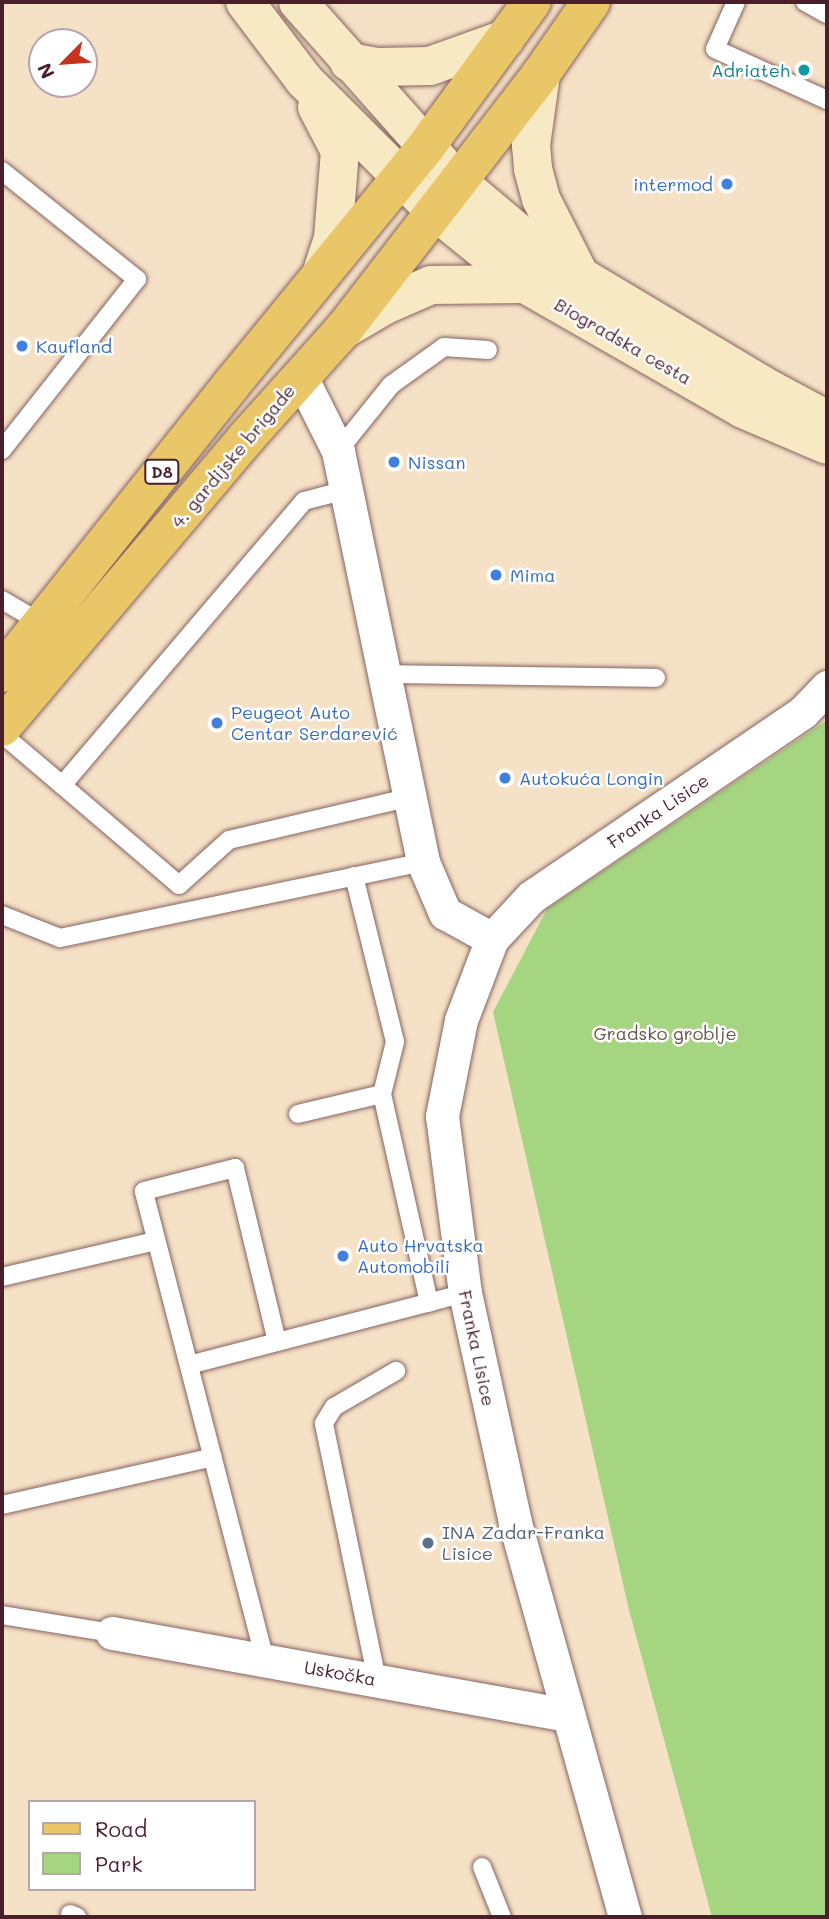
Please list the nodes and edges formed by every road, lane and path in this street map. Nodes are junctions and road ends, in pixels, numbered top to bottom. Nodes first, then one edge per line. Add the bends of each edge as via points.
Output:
1 (245, 2) edge
2 (298, 2) edge
3 (533, 2) edge
4 (591, 2) edge
5 (736, 2) edge
6 (806, 2) edge
7 (827, 14) edge
8 (505, 39) junction
9 (349, 62) junction
10 (541, 74) junction
11 (304, 80) junction
12 (827, 100) edge
13 (425, 148) junction
14 (2, 171) edge
15 (402, 177) junction
16 (447, 196) junction
17 (323, 272) junction
18 (581, 277) junction
19 (524, 284) junction
20 (344, 329) junction
21 (488, 350) dead end
22 (301, 377) junction
23 (827, 419) edge
24 (827, 445) edge
25 (2, 450) edge
26 (338, 451) junction
27 (346, 490) junction
28 (2, 600) edge
29 (43, 624) junction
30 (2, 673) edge
31 (385, 674) junction
32 (656, 678) dead end
33 (827, 687) edge
34 (2, 727) edge
35 (2, 734) edge
36 (62, 785) junction
37 (411, 797) junction
38 (424, 862) junction
39 (354, 876) junction
40 (2, 915) edge
41 (492, 939) junction
42 (382, 1094) junction
43 (298, 1114) dead end
44 (156, 1241) junction
45 (2, 1276) edge
46 (464, 1293) junction
47 (429, 1303) junction
48 (277, 1342) junction
49 (189, 1365) junction
50 (396, 1371) dead end
51 (213, 1457) junction
52 (2, 1505) edge
53 (2, 1615) edge
54 (112, 1633) joint
55 (265, 1660) junction
56 (377, 1680) junction
57 (568, 1715) junction
58 (482, 1867) dead end
59 (502, 1917) edge
60 (625, 1917) edge

1 - 11 main road
2 - 9 main road
3 - 8 main road, D8
4 - 10 main road, D8
5 - 12 lane via 715,49
6 - 7 lane
8 - 9 main road via 429,66 376,67
8 - 13 main road, D8
9 - 13 main road
10 - 16 main road, D8
10 - 18 main road via 532,134 533,169 541,199
11 - 15 main road
11 - 17 main road via 340,150 333,238
13 - 15 main road, D8
13 - 16 main road
14 - 25 lane via 137,279
15 - 16 main road
15 - 17 main road, D8
16 - 18 main road, Biogradska cesta
16 - 19 main road, Biogradska cesta
16 - 20 main road, 4. gardijske brigade / D8
17 - 29 main road, D8
18 - 23 main road, Biogradska cesta
19 - 20 main road via 431,285
19 - 24 main road, Biogradska cesta via 743,409
20 - 22 main road, 4. gardijske brigade / D8
21 - 26 lane via 444,347 391,385
22 - 26 street
22 - 34 main road, 4. gardijske brigade / D8
26 - 27 street
27 - 31 street
27 - 36 lane via 304,500
28 - 29 lane
29 - 30 main road, D8
31 - 32 lane
31 - 37 street
33 - 41 street, Franka Lisice via 803,712 531,897
35 - 36 lane
36 - 37 lane via 179,886 229,840
37 - 38 street
38 - 39 lane
38 - 41 street via 445,913
39 - 40 lane via 60,938
39 - 42 lane via 395,1042
41 - 46 street, Franka Lisice via 461,1020 442,1116
42 - 43 lane
42 - 47 lane
44 - 45 lane
44 - 48 lane via 144,1191 234,1168
44 - 49 lane
46 - 47 lane
46 - 57 street, Franka Lisice via 523,1561
47 - 48 lane
48 - 49 lane
49 - 51 lane
50 - 56 lane via 334,1407 324,1423
51 - 52 lane
51 - 55 lane
53 - 54 lane
54 - 55 street, Uskočka
55 - 56 street, Uskočka
56 - 57 street, Uskočka
57 - 60 street, Franka Lisice
58 - 59 lane

